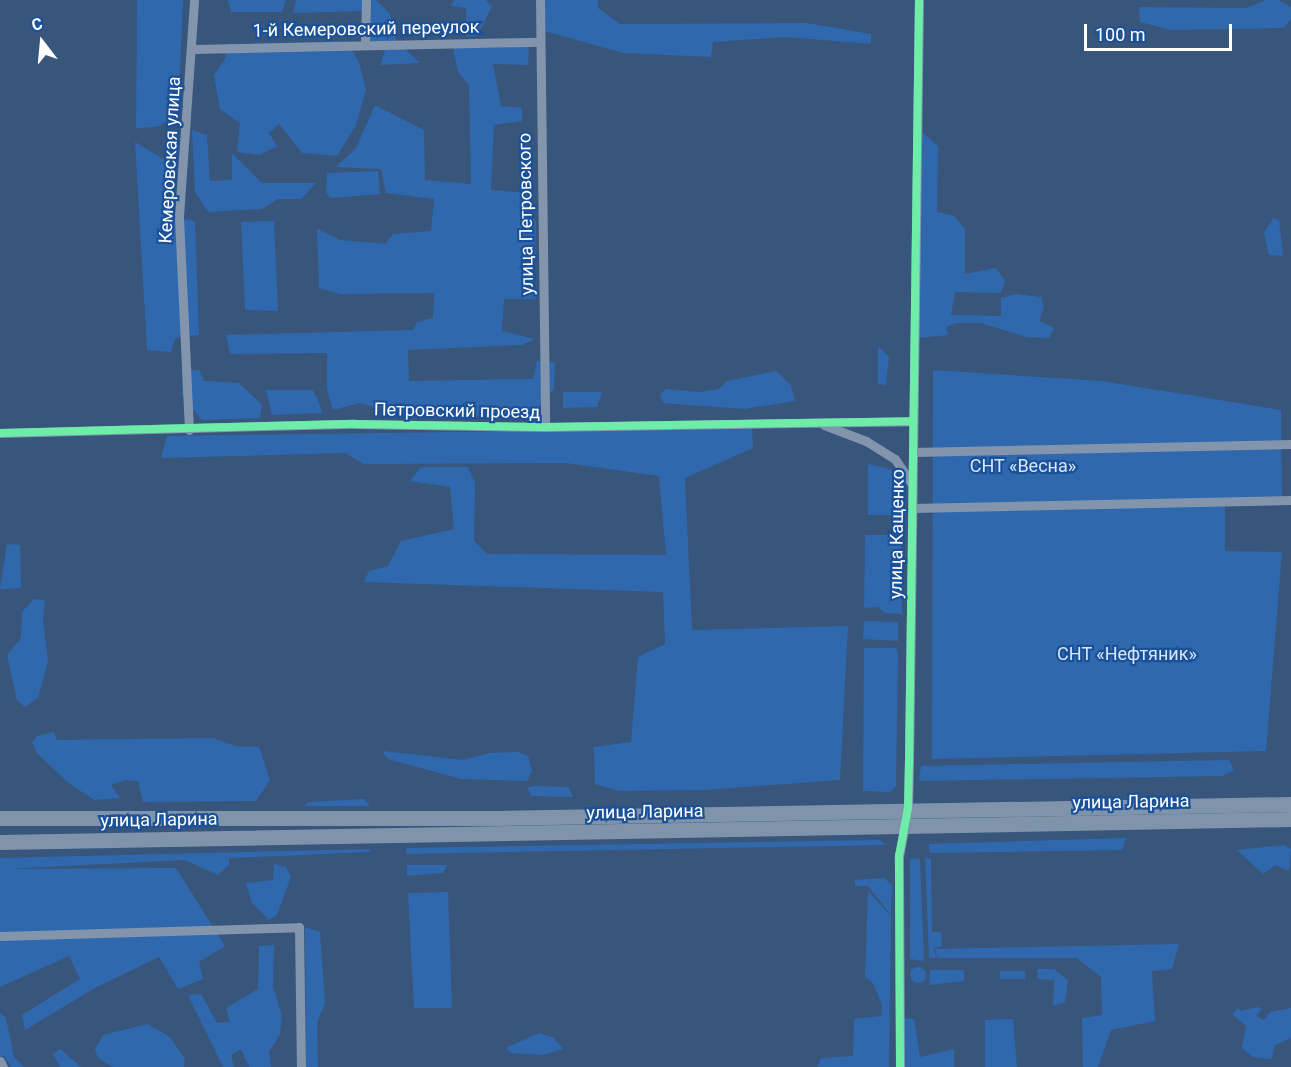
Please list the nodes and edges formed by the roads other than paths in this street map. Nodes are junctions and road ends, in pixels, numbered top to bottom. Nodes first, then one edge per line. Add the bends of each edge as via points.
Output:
1 (194, 0) edge
2 (366, 0) edge
3 (540, 0) edge
4 (919, 0) edge
5 (540, 42) junction
6 (365, 45) junction
7 (193, 49) junction
8 (913, 421) junction
9 (819, 423) junction
10 (544, 427) junction
11 (189, 430) junction
12 (0, 434) edge
13 (1291, 444) edge
14 (913, 452) junction
15 (912, 484) junction
16 (1291, 500) edge
17 (912, 508) junction
18 (1291, 804) edge
19 (908, 808) junction
20 (0, 818) edge
21 (1291, 819) edge
22 (905, 826) junction
23 (0, 842) edge
24 (0, 936) edge
25 (0, 1061) edge
26 (3, 1067) edge
27 (301, 1067) edge
28 (900, 1067) edge

1 - 7 street, Кемеровская улица
2 - 6 street
3 - 5 street, улица Петровского
4 - 8 street, улица Кащенко
5 - 6 street, 1-й Кемеровский переулок
5 - 10 street, улица Петровского
6 - 7 street, 1-й Кемеровский переулок
7 - 11 street, Кемеровская улица via 179,216
8 - 9 street, Петровский проезд
8 - 14 street, улица Кащенко
9 - 10 street, Петровский проезд
9 - 15 street via 866,441 895,459
10 - 11 street, Петровский проезд via 355,424
11 - 12 street, Петровский проезд
13 - 14 street
14 - 15 street, улица Кащенко
15 - 17 street, улица Кащенко
16 - 17 street
17 - 19 street, улица Кащенко
18 - 19 main road, улица Ларина
19 - 20 main road, улица Ларина via 498,818
19 - 22 street, улица Кащенко
21 - 22 main road, улица Ларина
22 - 23 main road, улица Ларина
22 - 28 street, улица Кащенко via 899,856
24 - 27 street via 299,927
25 - 26 street

